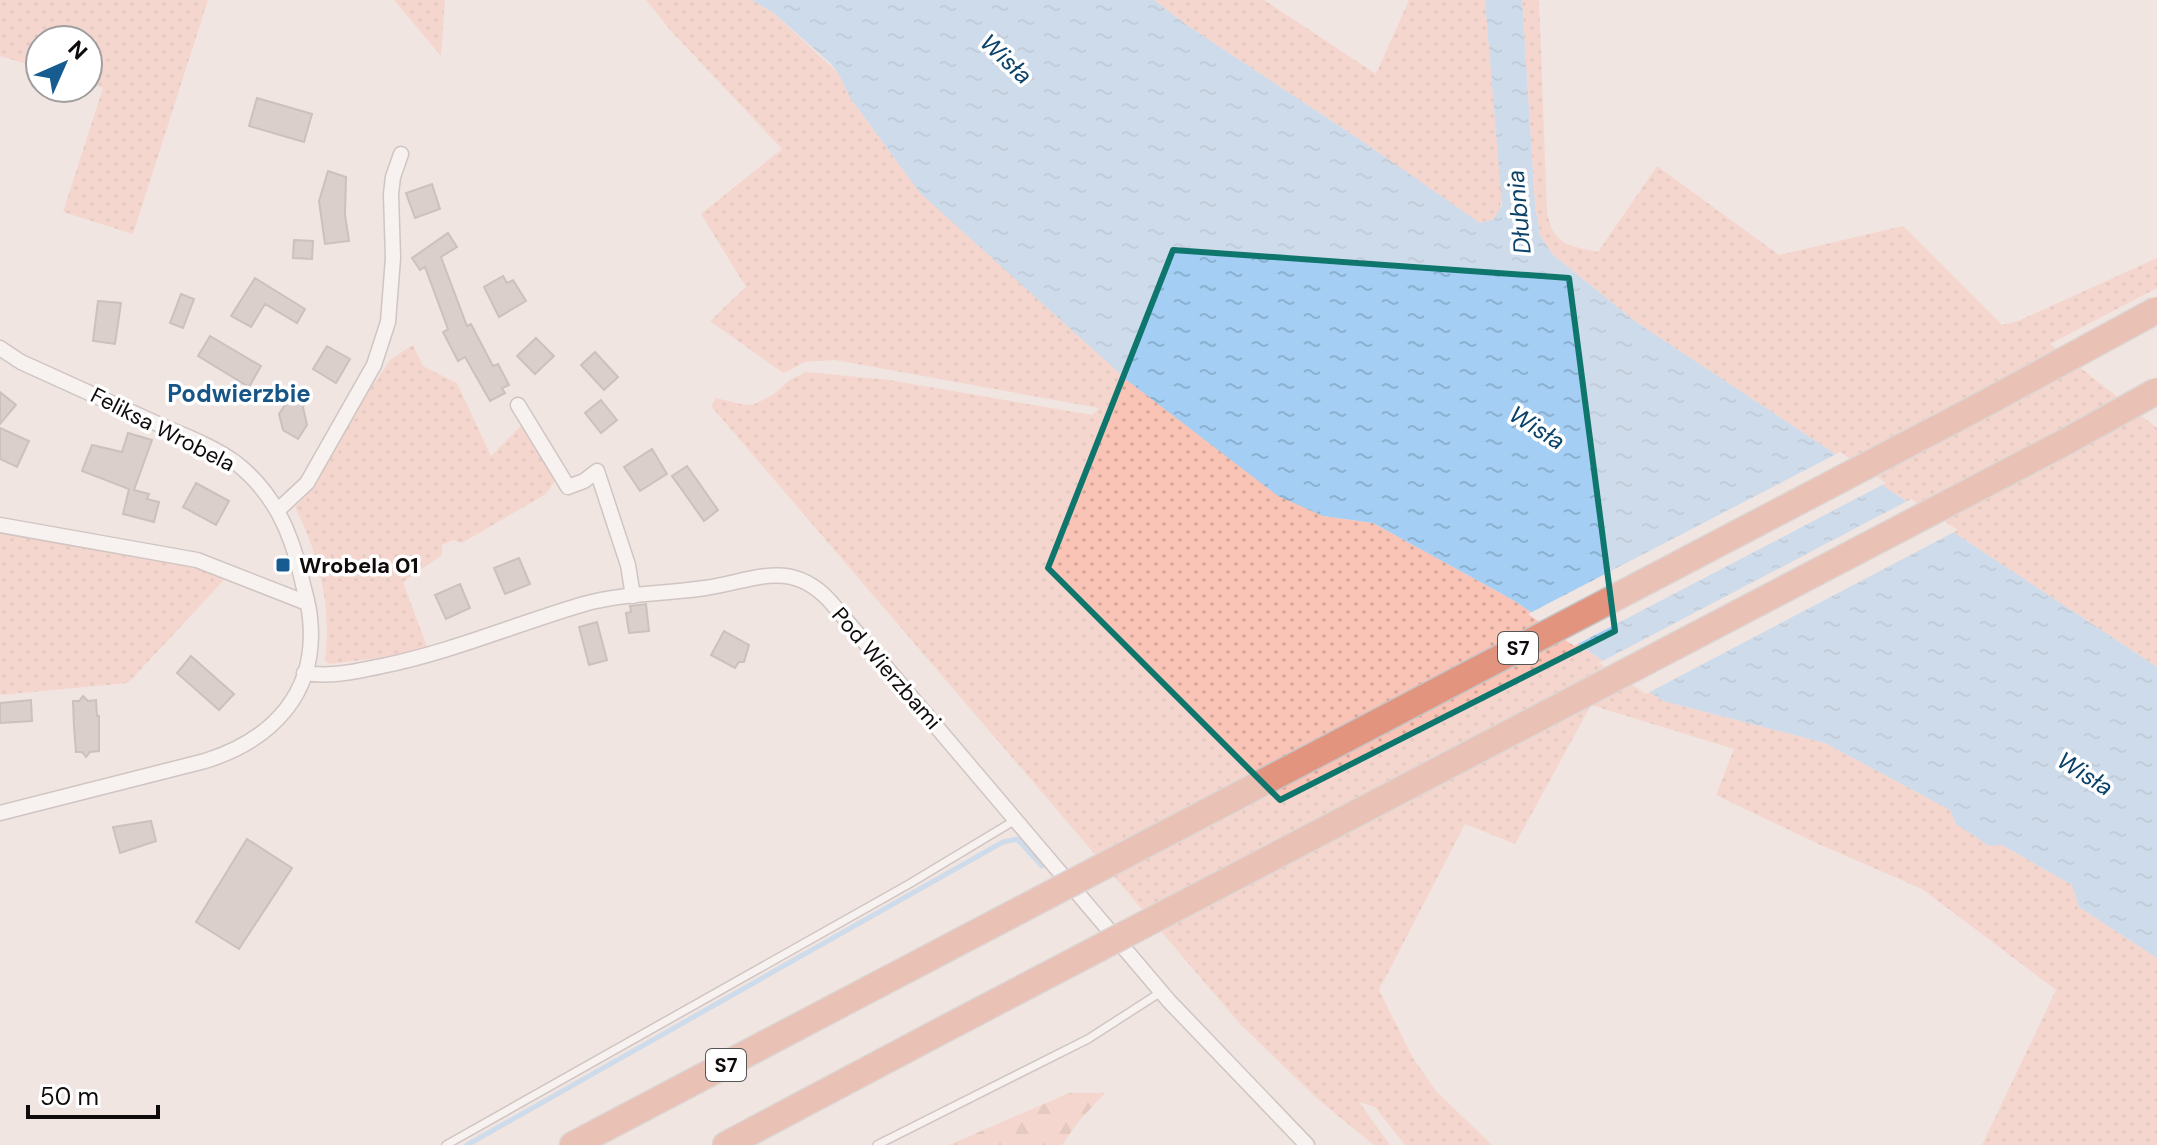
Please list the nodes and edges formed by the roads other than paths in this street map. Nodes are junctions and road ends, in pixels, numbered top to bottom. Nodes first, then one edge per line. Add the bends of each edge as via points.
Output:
1 (401, 154) dead end
2 (2157, 310) edge
3 (0, 348) edge
4 (2157, 391) edge
5 (518, 405) dead end
6 (278, 510) junction
7 (0, 525) edge
8 (633, 596) junction
9 (307, 603) junction
10 (304, 673) junction
11 (0, 813) edge
12 (1017, 819) junction
13 (1161, 992) junction
14 (446, 1145) edge
15 (573, 1145) edge
16 (726, 1145) edge
17 (877, 1145) edge
18 (1307, 1145) edge

1 - 6 street via 391,194 388,322 374,365 307,483
2 - 15 highway, S7, bridge
3 - 6 street, Feliksa Wrobela via 224,455
4 - 16 highway, bridge
5 - 8 street via 568,487 597,471
6 - 9 street, Feliksa Wrobela via 292,541
7 - 9 street via 197,560
8 - 10 street, Pod Wierzbami via 588,603 420,658 338,675
8 - 12 street, Pod Wierzbami via 770,575 793,575 809,582
9 - 10 street, Feliksa Wrobela via 310,638
10 - 11 street, Feliksa Wrobela via 280,717 232,752
12 - 13 street, Pod Wierzbami
12 - 14 lane
13 - 17 lane via 1088,1039
13 - 18 street, Pod Wierzbami

